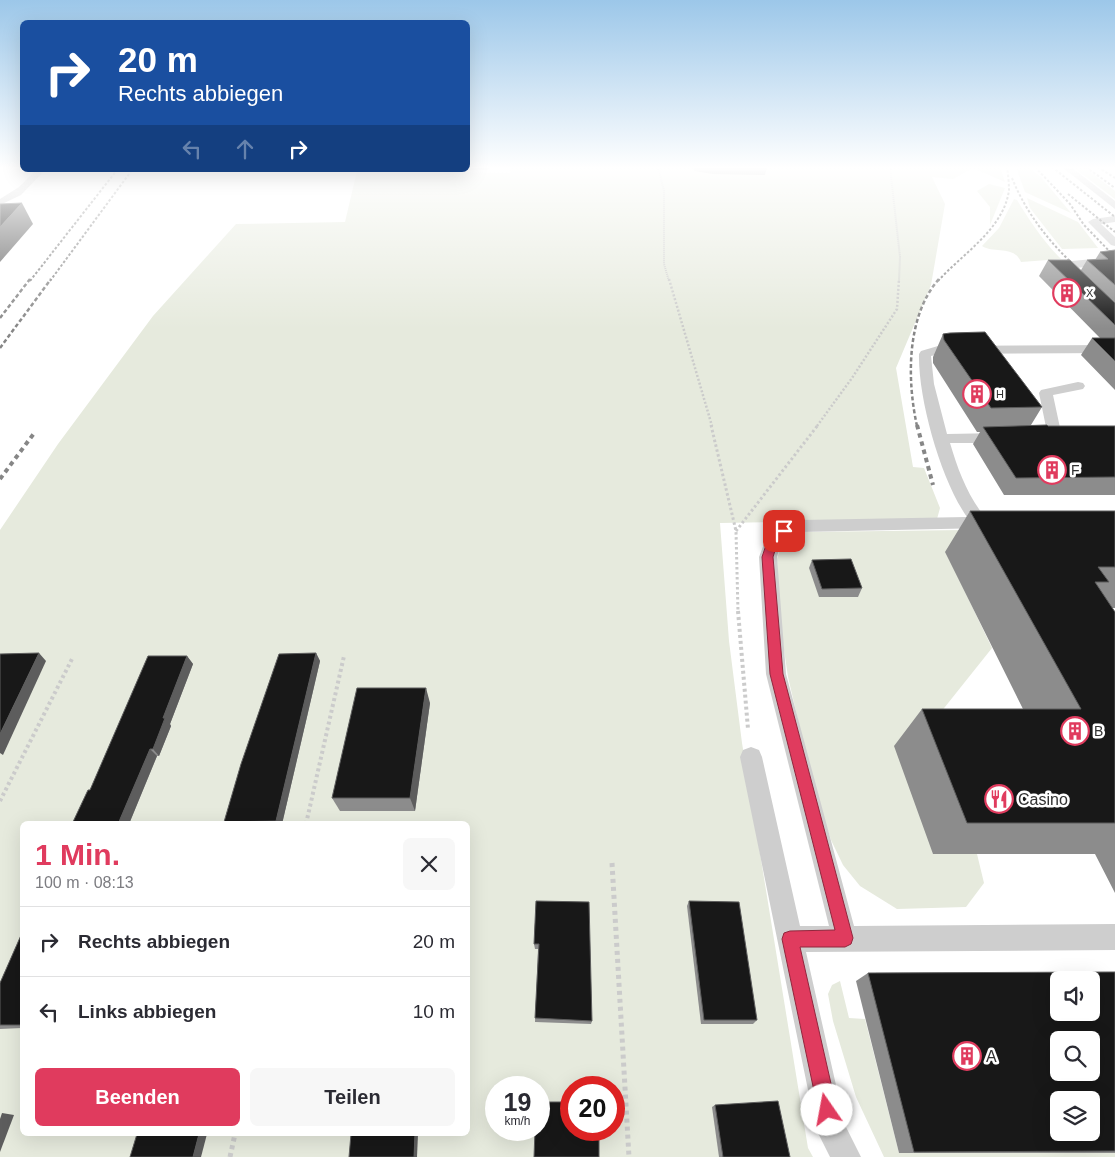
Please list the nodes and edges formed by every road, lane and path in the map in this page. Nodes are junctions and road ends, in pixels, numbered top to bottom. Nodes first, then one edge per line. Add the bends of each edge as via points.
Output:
1 (664, 221) edge
2 (896, 221) edge
3 (1100, 221) edge
4 (1115, 243) edge
5 (1115, 260) edge
6 (1074, 281) edge
7 (1115, 349) edge
8 (1078, 386) dead end
9 (941, 439) junction
10 (978, 522) junction
11 (998, 522) edge
12 (736, 531) junction
13 (344, 656) dead end
14 (73, 657) dead end
15 (751, 757) joint
16 (0, 801) edge
17 (307, 821) edge
18 (612, 863) dead end
19 (1115, 937) edge
20 (845, 938) junction
21 (790, 939) junction
22 (235, 1136) edge
23 (230, 1157) edge
24 (628, 1157) edge
25 (846, 1157) edge

1 - 12 path via 664,264 707,406
2 - 12 path via 900,257 896,309 852,378
3 - 4 lane via 1093,222
5 - 6 lane via 1061,268
7 - 9 lane via 938,350 925,354 924,372
8 - 9 lane via 1046,394 1055,436
9 - 10 lane via 949,470
10 - 11 lane
10 - 20 lane via 801,526 784,531 772,542 768,557 776,674
12 - 15 path via 736,586
13 - 17 path
14 - 16 path
15 - 21 lane
18 - 24 path
19 - 20 lane
20 - 21 lane
21 - 25 lane via 831,1129
22 - 23 path

